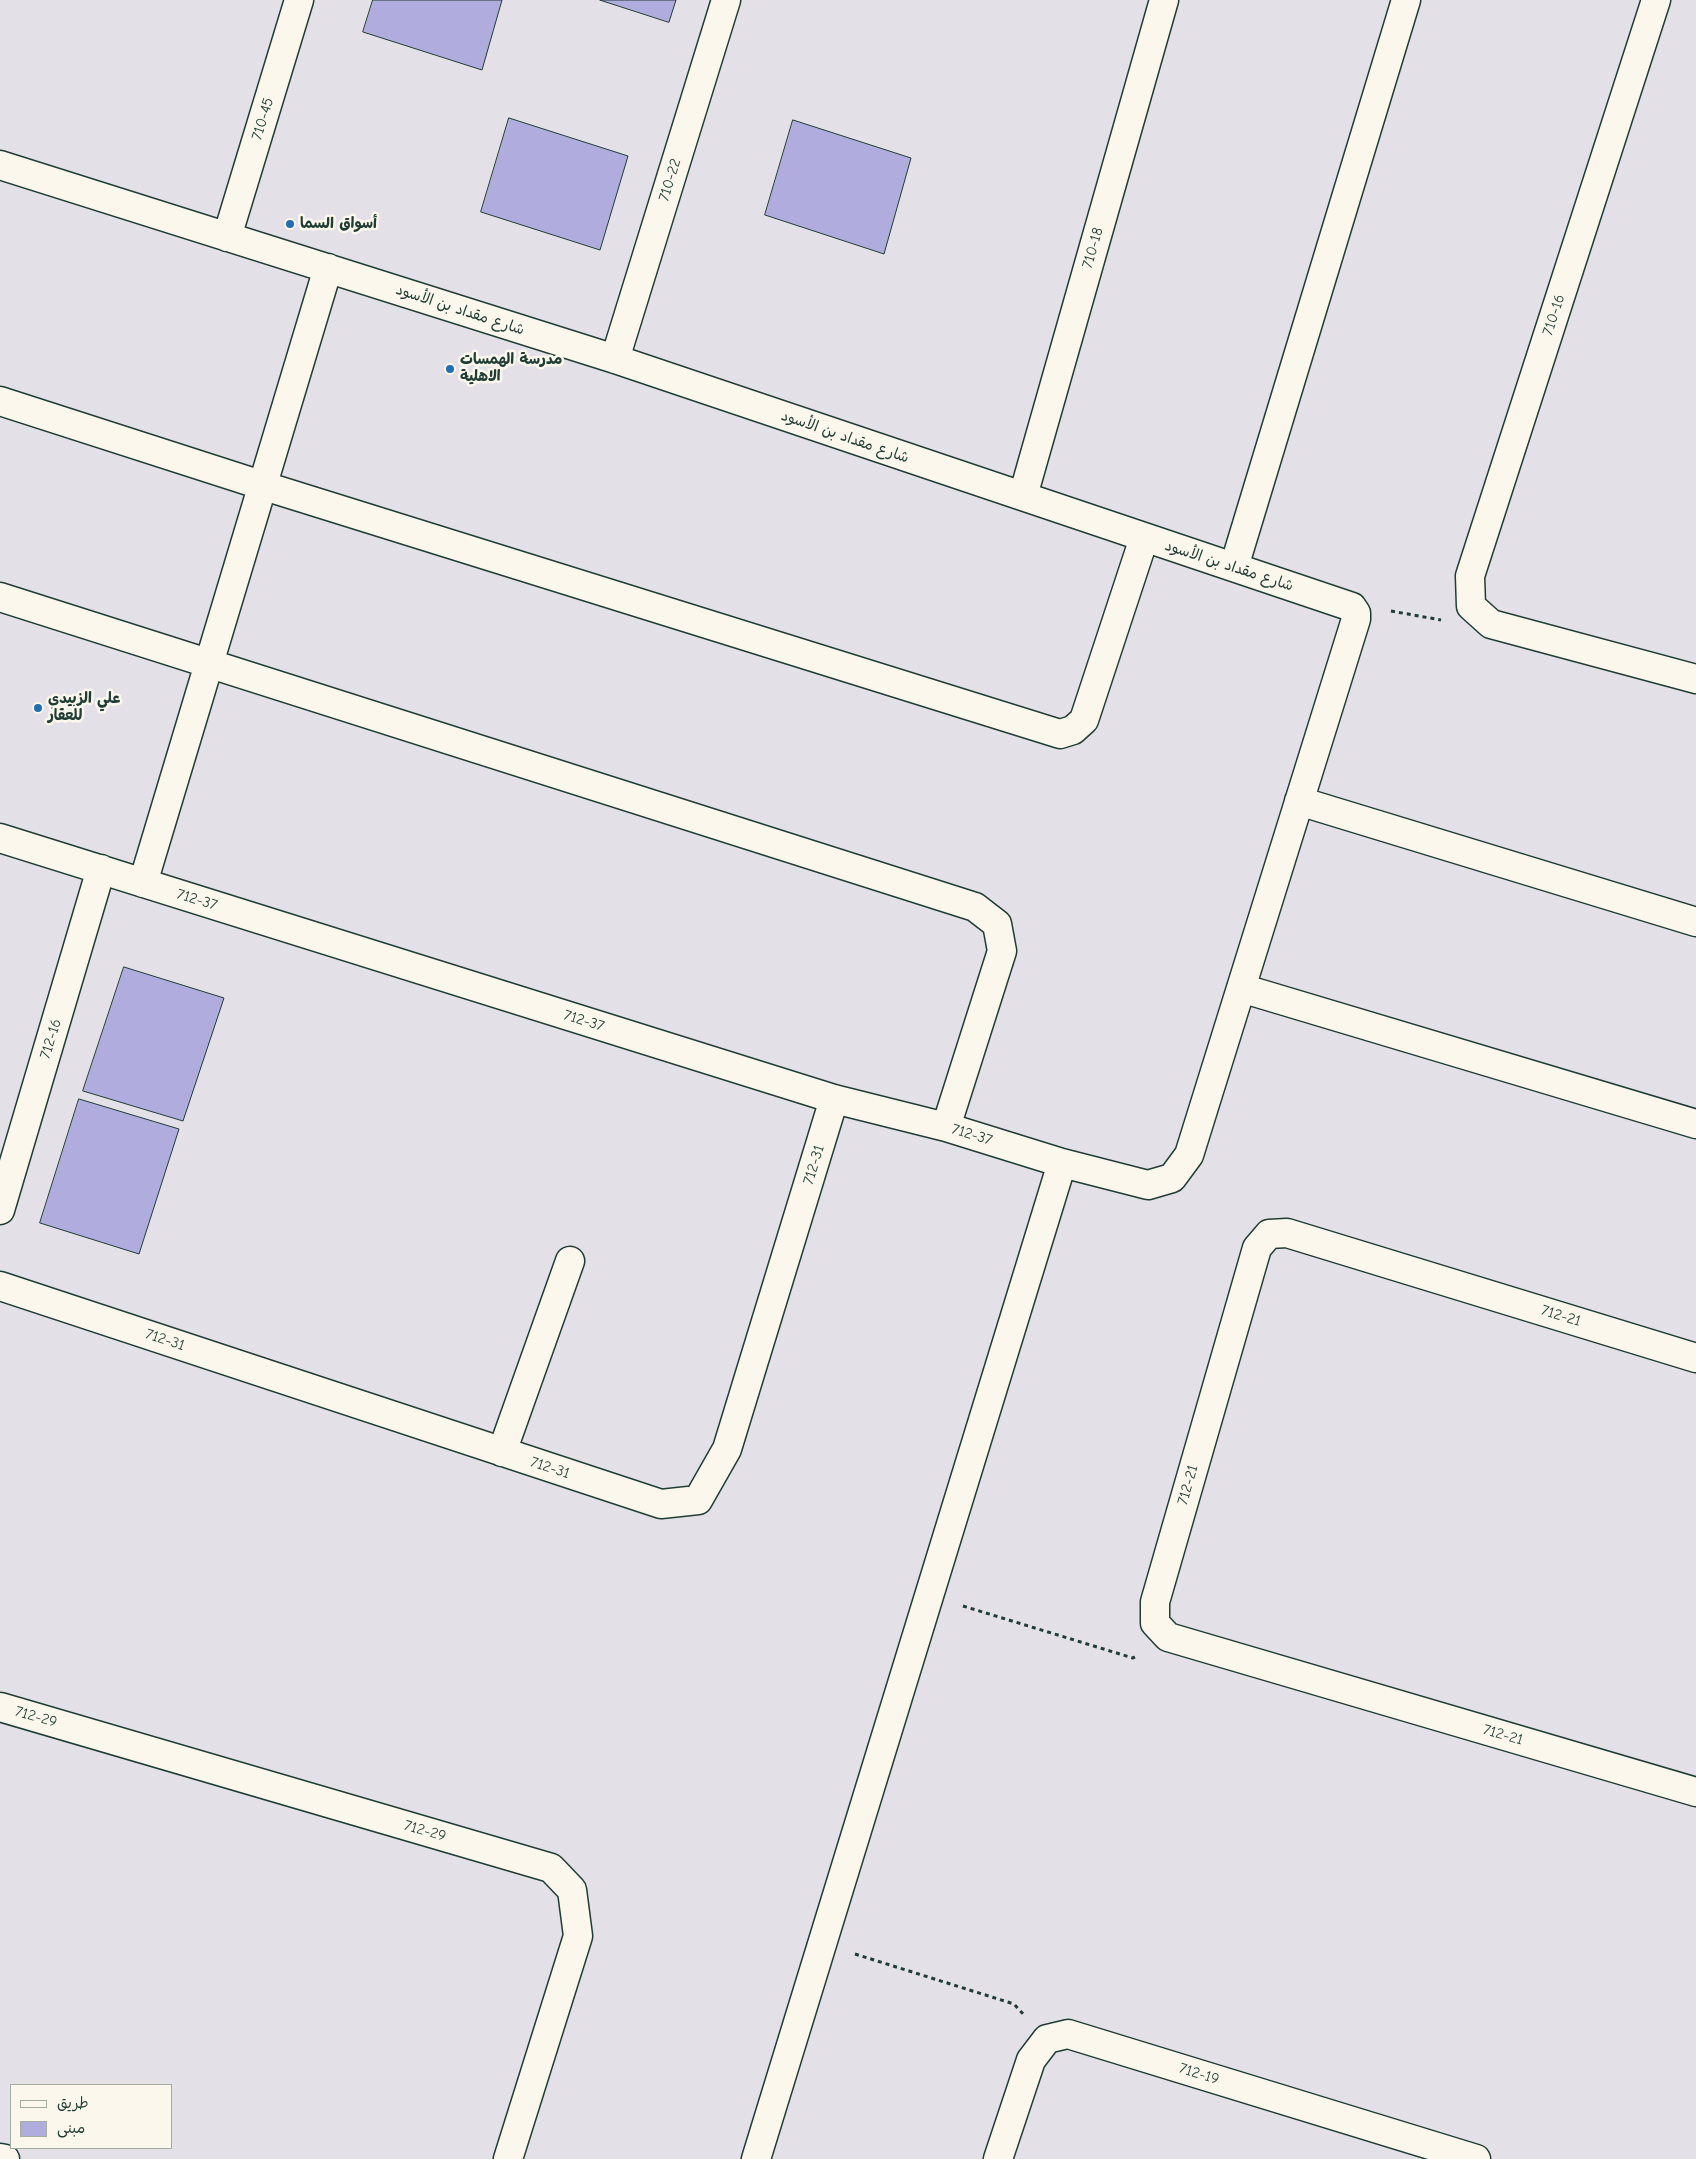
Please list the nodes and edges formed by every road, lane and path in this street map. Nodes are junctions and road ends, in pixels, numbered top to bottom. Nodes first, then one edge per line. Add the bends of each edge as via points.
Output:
1 (299, 0) edge
2 (726, 0) edge
3 (1164, 0) edge
4 (1406, 0) edge
5 (1656, 0) edge
6 (0, 165) edge
7 (227, 237) junction
8 (328, 268) junction
9 (615, 359) junction
10 (0, 401) edge
11 (261, 485) junction
12 (1023, 496) junction
13 (1144, 538) junction
14 (1234, 567) junction
15 (0, 597) edge
16 (1352, 607) junction
17 (1491, 624) junction
18 (208, 662) junction
19 (1696, 679) edge
20 (1299, 801) junction
21 (0, 838) edge
22 (101, 869) junction
23 (143, 883) junction
24 (1696, 922) edge
25 (1241, 988) junction
26 (834, 1099) junction
27 (1696, 1124) edge
28 (946, 1127) junction
29 (1062, 1163) junction
30 (0, 1210) edge
31 (570, 1260) dead end
32 (0, 1286) edge
33 (1696, 1358) edge
34 (502, 1452) junction
35 (929, 1596) junction
36 (1168, 1637) junction
37 (0, 1706) edge
38 (1696, 1792) edge
39 (822, 1944) junction
40 (1047, 2039) junction
41 (0, 2158) edge
42 (5, 2159) edge
43 (508, 2159) edge
44 (756, 2159) edge
45 (998, 2159) edge
46 (1476, 2159) edge

1 - 7 street, 710-45
2 - 9 street, 710-22
3 - 12 street, 710-18
4 - 14 street
5 - 17 street, 710-16 via 1470,576 1471,606
6 - 7 street, شارع مقداد بن الأسود
7 - 8 street, شارع مقداد بن الأسود
8 - 9 street, شارع مقداد بن الأسود
8 - 11 street
9 - 12 street, شارع مقداد بن الأسود
10 - 11 street
11 - 13 street via 1060,734 1074,730 1084,720
11 - 18 street
12 - 13 street, شارع مقداد بن الأسود
13 - 14 street, شارع مقداد بن الأسود
14 - 16 street, شارع مقداد بن الأسود
15 - 18 street
16 - 17 path via 1395,611 1433,620
16 - 20 street via 1356,619
17 - 19 street
18 - 23 street
18 - 28 street via 975,907 997,924 1002,951
20 - 24 street
20 - 25 street
21 - 22 street, 712-37
22 - 23 street, 712-37
22 - 30 street, 712-16
23 - 26 street, 712-37
25 - 27 street
25 - 29 street, 712-37 via 1189,1154 1172,1178 1148,1185
26 - 28 street, 712-37
26 - 34 street, 712-31 via 727,1449 698,1500 661,1504
28 - 29 street, 712-37
29 - 35 street
31 - 34 street
32 - 34 street, 712-31
33 - 36 street, 712-21 via 1287,1232 1269,1234 1257,1248 1155,1602 1155,1622
35 - 36 path via 1133,1658
35 - 39 street
36 - 38 street, 712-21
37 - 43 street, 712-29 via 551,1868 572,1890 578,1936
39 - 40 path via 1014,2004
39 - 44 street
40 - 45 street via 1031,2060
40 - 46 street, 712-19 via 1068,2034
41 - 42 street

